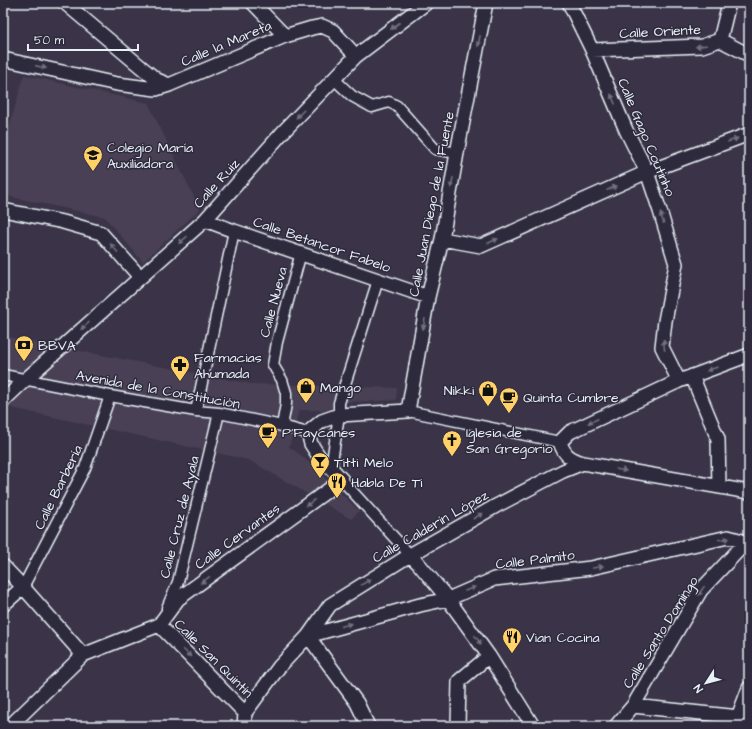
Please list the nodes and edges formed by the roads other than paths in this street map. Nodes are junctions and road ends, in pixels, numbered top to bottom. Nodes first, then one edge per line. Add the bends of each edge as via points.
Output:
1 (65, 3) edge
2 (253, 3) edge
3 (426, 3) edge
4 (486, 3) edge
5 (569, 3) edge
6 (729, 3) edge
7 (285, 36) junction
8 (720, 40) junction
9 (592, 50) junction
10 (749, 55) edge
11 (356, 56) junction
12 (3, 58) edge
13 (141, 67) junction
14 (334, 79) junction
15 (169, 84) junction
16 (133, 86) junction
17 (749, 134) edge
18 (457, 153) junction
19 (647, 172) junction
20 (3, 210) edge
21 (205, 220) junction
22 (234, 231) junction
23 (442, 239) junction
24 (303, 255) junction
25 (140, 277) junction
26 (378, 280) junction
27 (428, 297) junction
28 (749, 355) edge
29 (3, 375) edge
30 (692, 376) junction
31 (24, 380) junction
32 (678, 381) junction
33 (110, 396) junction
34 (3, 401) edge
35 (196, 411) junction
36 (408, 411) junction
37 (219, 413) junction
38 (339, 415) junction
39 (282, 426) junction
40 (309, 431) junction
41 (560, 442) junction
42 (583, 463) junction
43 (331, 468) junction
44 (342, 480) junction
45 (719, 487) junction
46 (749, 492) edge
47 (748, 541) edge
48 (410, 555) junction
49 (3, 566) edge
50 (23, 587) junction
51 (448, 599) junction
52 (3, 605) edge
53 (159, 625) junction
54 (308, 636) junction
55 (83, 655) junction
56 (489, 656) junction
57 (749, 688) edge
58 (633, 706) junction
59 (245, 713) junction
60 (744, 718) edge
61 (10, 726) edge
62 (244, 726) edge
63 (368, 726) edge
64 (458, 726) edge
65 (533, 726) edge
66 (616, 726) edge

1 - 13 street
2 - 7 street
3 -> 11 street, Calle Ruiz
4 -> 18 street, Calle Juan Diego de la Fuente
5 - 9 street, Calle Gago Coutinho
6 - 8 street
7 - 11 street, Calle la Mareta via 322,26 333,31
7 - 15 street, Calle la Mareta
8 -> 9 street, Calle Oriente via 702,46
8 - 10 street, Calle Oriente
19 -> 9 street, Calle Gago Coutinho
11 - 14 street, Calle Ruiz
12 -> 16 street, Calle la Mareta
13 - 15 street via 157,80
13 - 16 street
14 - 18 street via 352,96 372,107 389,102 397,106 434,149
14 -> 21 street, Calle Ruiz
15 - 16 street, Calle la Mareta via 156,89
19 -> 17 street
18 -> 23 street, Calle Juan Diego de la Fuente
23 -> 19 street via 481,246
32 -> 19 street, Calle Gago Coutinho via 662,346 676,264
25 -> 20 street via 101,233
21 - 22 street, Calle Betancor Fabelo
21 -> 25 street, Calle Ruiz
22 - 24 street, Calle Betancor Fabelo
22 - 35 street
23 - 27 street, Calle Juan Diego de la Fuente
24 - 26 street, Calle Betancor Fabelo
24 - 39 street, Calle Nueva via 299,260 276,342 273,365 286,393
25 -> 31 street, Calle Ruiz
26 - 27 street, Calle Betancor Fabelo
26 - 38 street via 339,403
27 -> 36 street, Calle Juan Diego de la Fuente
28 -> 30 street
29 - 31 street, Avenida de la Constitución
30 - 32 street
30 - 45 street via 718,439
31 - 33 street, Avenida de la Constitución
31 - 34 street, Calle Ruiz
32 -> 41 street via 570,432
33 - 35 street, Avenida de la Constitución
33 - 50 street, Calle Barbería via 85,468
35 - 37 street, Avenida de la Constitución
36 - 38 street
36 - 41 street
37 - 39 street, Avenida de la Constitución
37 - 53 street, Calle Cruz de Ayala via 178,582
38 - 40 street via 322,421
38 - 43 street
39 - 40 street, Avenida de la Constitución
40 - 43 street via 311,444 320,458
41 - 42 street via 571,459
42 -> 45 street
48 -> 42 street, Calle Calderín López via 496,506
43 - 44 street
44 - 48 street
44 -> 53 street, Calle Cervantes via 178,599
45 - 46 street
51 -> 47 street, Calle Palmito via 494,579 591,568 728,538
47 -> 58 street, Calle Santo Domingo via 701,590
48 - 51 street
54 -> 48 street, Calle Calderín López via 330,605
49 - 50 street
50 - 52 street
50 - 55 street
54 -> 51 street, Calle Palmito
51 -> 56 street
53 - 55 street
53 -> 59 street, Calle San Quintín
54 - 59 street, Calle Calderín López via 280,667
54 - 63 street via 357,703
55 - 61 street
56 - 64 street via 458,681
56 - 65 street
57 - 60 street
58 - 60 street
58 - 66 street, Calle Santo Domingo
59 - 62 street

